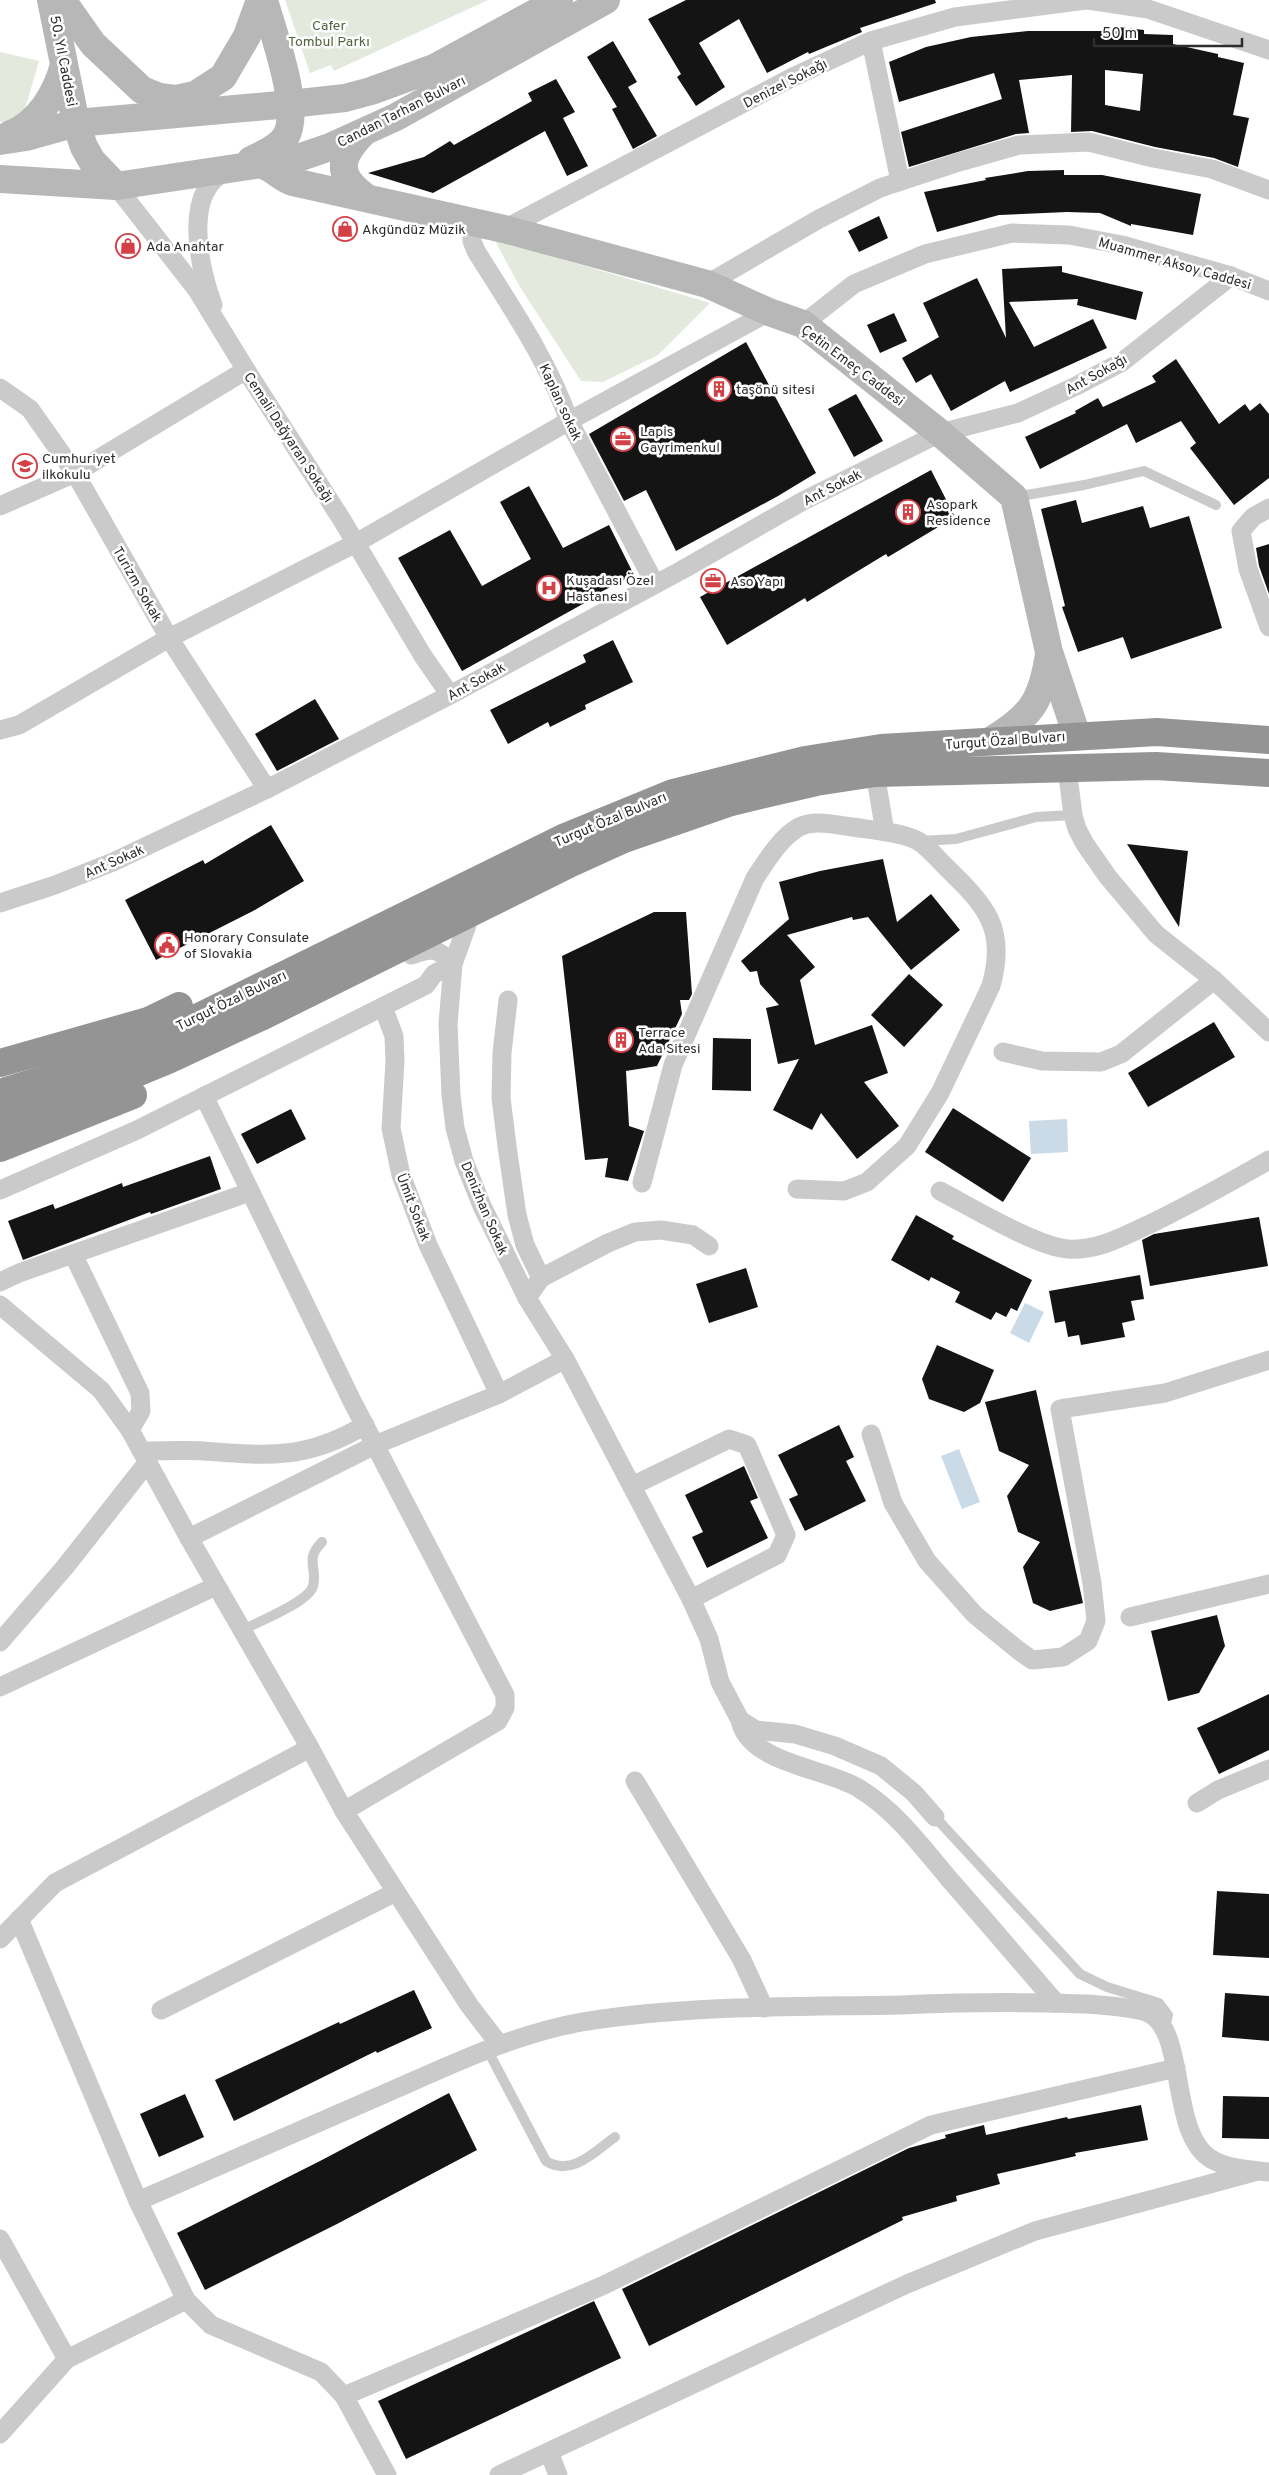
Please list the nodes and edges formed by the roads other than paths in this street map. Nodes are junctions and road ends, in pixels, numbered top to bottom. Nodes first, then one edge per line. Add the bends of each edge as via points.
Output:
1 (51, 0) edge
2 (62, 0) edge
3 (262, 0) edge
4 (559, 0) edge
5 (606, 0) edge
6 (1087, 0) edge
7 (871, 41) junction
8 (1269, 50) edge
9 (64, 65) junction
10 (303, 102) junction
11 (76, 123) junction
12 (362, 134) junction
13 (0, 140) edge
14 (249, 165) junction
15 (0, 180) edge
16 (900, 181) junction
17 (116, 186) junction
18 (1269, 190) edge
19 (367, 198) junction
20 (472, 221) junction
21 (504, 228) junction
22 (1231, 276) junction
23 (707, 284) junction
24 (1269, 291) edge
25 (769, 312) junction
26 (803, 324) junction
27 (223, 332) junction
28 (246, 370) junction
29 (0, 388) edge
30 (569, 421) junction
31 (940, 433) junction
32 (75, 474) junction
33 (1014, 497) junction
34 (1216, 505) dead end
35 (0, 506) edge
36 (1269, 508) edge
37 (356, 543) junction
38 (654, 584) junction
39 (1269, 627) edge
40 (169, 638) junction
41 (1049, 652) junction
42 (450, 695) junction
43 (0, 730) edge
44 (1077, 736) junction
45 (1269, 740) edge
46 (990, 741) junction
47 (1067, 768) junction
48 (875, 773) junction
49 (1269, 773) edge
50 (267, 789) junction
51 (673, 793) junction
52 (1073, 815) junction
53 (885, 832) junction
54 (919, 841) junction
55 (571, 862) junction
56 (0, 904) edge
57 (467, 925) junction
58 (411, 955) junction
59 (453, 964) junction
60 (1214, 980) junction
61 (508, 1000) dead end
62 (383, 1007) junction
63 (1269, 1032) edge
64 (1003, 1052) dead end
65 (0, 1063) edge
66 (0, 1093) edge
67 (204, 1096) junction
68 (0, 1119) edge
69 (0, 1148) edge
70 (1269, 1160) edge
71 (642, 1183) dead end
72 (797, 1189) dead end
73 (0, 1190) edge
74 (940, 1191) dead end
75 (244, 1194) dead end
76 (709, 1246) dead end
77 (73, 1254) junction
78 (541, 1278) junction
79 (0, 1282) edge
80 (527, 1298) junction
81 (0, 1305) edge
82 (565, 1359) junction
83 (1269, 1360) edge
84 (499, 1394) junction
85 (364, 1425) junction
86 (130, 1430) junction
87 (871, 1434) dead end
88 (375, 1445) junction
89 (145, 1457) junction
90 (632, 1486) junction
91 (189, 1538) junction
92 (322, 1542) dead end
93 (1269, 1584) edge
94 (216, 1586) junction
95 (691, 1599) junction
96 (1130, 1617) dead end
97 (242, 1630) junction
98 (0, 1642) edge
99 (0, 1687) edge
100 (740, 1720) junction
101 (310, 1748) junction
102 (1269, 1769) edge
103 (635, 1781) dead end
104 (1197, 1803) dead end
105 (344, 1811) junction
106 (935, 1817) joint
107 (396, 1892) junction
108 (19, 1919) junction
109 (0, 1939) edge
110 (1056, 2003) junction
111 (764, 2008) junction
112 (160, 2010) dead end
113 (1165, 2028) junction
114 (493, 2046) junction
115 (1176, 2068) junction
116 (615, 2137) dead end
117 (1263, 2171) edge
118 (138, 2201) junction
119 (0, 2239) edge
120 (186, 2300) junction
121 (67, 2360) junction
122 (344, 2396) junction
123 (0, 2434) edge
124 (549, 2452) junction
125 (387, 2475) edge
126 (499, 2475) edge
127 (558, 2475) edge

1 - 9 street, 50. Yıl Caddesi
2 - 3 street via 92,44 142,90 176,99 195,96 224,77
3 - 10 street via 282,62
4 - 10 street, Candan Tarhan Bulvarı via 434,68 345,98
5 - 12 street, Candan Tarhan Bulvarı
6 - 7 street, Denizel Sokağı via 955,17
6 - 8 street, Denizel Sokağı via 1148,9
7 - 16 street
7 - 21 street, Denizel Sokağı
9 - 11 street, 50. Yıl Caddesi
9 - 13 street via 59,86 44,108 31,122
10 - 11 street, Candan Tarhan Bulvarı
10 - 14 street via 286,136
11 - 13 street, Candan Tarhan Bulvarı via 26,137
11 - 17 street, 50. Yıl Caddesi via 92,161
12 - 14 street, Candan Tarhan Bulvarı via 305,156
12 - 19 street, Çetin Emeç Caddesi via 353,142 345,159 344,174 350,185
14 - 17 street, Candan Tarhan Bulvarı
14 - 19 street, Çetin Emeç Caddesi via 265,165 285,180
14 - 27 street via 221,174 210,185 198,209 196,226 203,265
15 - 17 street, Candan Tarhan Bulvarı
16 - 18 street via 1019,145 1089,142 1212,169
16 - 23 street via 820,219
17 - 27 street, Cemali Dağyaran Sokağı via 197,290
19 - 20 street, Çetin Emeç Caddesi
20 - 21 street, Çetin Emeç Caddesi
20 - 30 street, Kaplan sokak via 470,231 476,251 547,368
21 - 23 street, Çetin Emeç Caddesi
22 - 24 street, Muammer Aksoy Caddesi
22 - 26 street, Muammer Aksoy Caddesi via 1122,244 1069,235 1012,233 925,254 854,284
22 - 31 street, Ant Sokağı via 1122,362 1018,413
23 - 25 street, Çetin Emeç Caddesi
25 - 26 street, Çetin Emeç Caddesi
25 - 30 street
26 - 31 street, Çetin Emeç Caddesi
27 - 28 street, Cemali Dağyaran Sokağı
28 - 32 street
28 - 37 street, Cemali Dağyaran Sokağı
29 - 32 street, Turizm Sokak via 30,409
30 - 37 street
30 - 38 street, Kaplan sokak
31 - 33 street, Çetin Emeç Caddesi
31 - 38 street, Ant Sokak via 803,501
32 - 35 street
32 - 40 street, Turizm Sokak
33 - 34 lane via 1144,471
33 - 41 street
36 - 39 street via 1252,517 1241,532 1248,569
37 - 40 street
37 - 42 street, Cemali Dağyaran Sokağı
38 - 42 street, Ant Sokak
40 - 43 street via 19,725
40 - 50 street, Turizm Sokak
41 - 44 street
41 - 46 street via 1045,680 1034,705 1014,727
42 - 50 street, Ant Sokak
44 - 45 highway, Turgut Özal Bulvarı via 1157,732
44 - 46 highway, Turgut Özal Bulvarı
46 - 51 highway, Turgut Özal Bulvarı via 880,748 805,760
47 - 48 highway, Turgut Özal Bulvarı
47 - 49 highway, Turgut Özal Bulvarı via 1156,766
47 - 52 street
48 - 53 street
48 - 55 highway, Turgut Özal Bulvarı via 816,782 731,802 624,839
50 - 56 street, Ant Sokak via 113,862
51 - 65 highway via 512,847 148,1021
51 - 66 highway, Turgut Özal Bulvarı via 563,838 156,1038 96,1063
52 - 54 lane via 1036,817 956,839
52 - 60 street via 1084,844 1129,903 1156,934
53 - 54 street
53 - 71 street via 815,822 786,836 766,860 755,878 673,1064
54 - 72 street via 969,889 990,917 996,938 995,972 991,986 940,1093 907,1146 867,1182 844,1191
55 - 57 highway
55 - 68 highway, Turgut Özal Bulvarı via 168,1060 95,1090
57 - 58 highway
57 - 59 street, Denizhan Sokak
58 - 59 street via 430,949 442,953
58 - 69 highway via 175,1076
59 - 62 street via 434,974 426,985
59 - 80 street, Denizhan Sokak via 448,1053 455,1128 482,1206
60 - 63 street
60 - 64 street via 1110,1060 1042,1061
61 - 78 street via 501,1098 519,1222 525,1245
62 - 67 street
62 - 84 street, Ümit Sokak via 394,1036 391,1128 401,1175 428,1244
67 - 73 street via 137,1130
67 - 85 street
70 - 74 street via 1192,1204 1108,1243 1086,1249 1067,1249 1045,1243
75 - 77 street
76 - 78 street via 693,1235 661,1230 635,1232 608,1242
77 - 79 street
77 - 86 street via 140,1393 141,1411
78 - 80 street
80 - 82 street, Denizhan Sokak
81 - 86 street via 101,1390
82 - 84 street
82 - 90 street, Denizhan Sokak
83 - 87 street via 1165,1393 1060,1409 1096,1621 1088,1641 1063,1657 1032,1660 975,1615 927,1561 893,1503
84 - 88 street
85 - 88 street
85 - 89 street via 346,1436 301,1452 248,1456 202,1451
86 - 89 street
88 - 91 street
88 - 105 street via 506,1701 498,1721
89 - 91 street
89 - 98 street via 66,1567
90 - 95 street, Denizhan Sokak
90 - 95 street via 728,1439 747,1444 786,1535 777,1555
91 - 94 street
92 - 97 lane via 312,1560 314,1578 311,1592
93 - 96 street
94 - 97 street
94 - 99 street
95 - 100 street, Denizhan Sokak via 709,1639 720,1682
97 - 101 street
100 - 106 street via 756,1730 794,1734 835,1746 881,1766 914,1793
100 - 110 street, Denizhan Sokak via 744,1734 778,1758 845,1780 887,1808
101 - 105 street
101 - 108 street via 55,1883
102 - 104 street via 1218,1790
103 - 111 street via 742,1960
105 - 107 street
106 - 113 lane via 1080,1974 1099,1984 1159,2003 1168,2015
107 - 112 street
107 - 114 street
108 - 109 street
108 - 118 street
110 - 111 street
110 - 113 street via 1144,2011 1160,2020
111 - 114 street via 690,2010 580,2022
113 - 115 street
114 - 116 lane via 546,2161 561,2168 574,2166
114 - 118 street
115 - 117 street via 1188,2126 1203,2153 1225,2165
115 - 122 street via 931,2126 602,2286
117 - 124 street via 1035,2232 906,2284
118 - 120 street
119 - 121 street
120 - 121 street
120 - 122 street via 211,2325 321,2372
121 - 123 street
122 - 125 street
124 - 126 street
124 - 127 street

